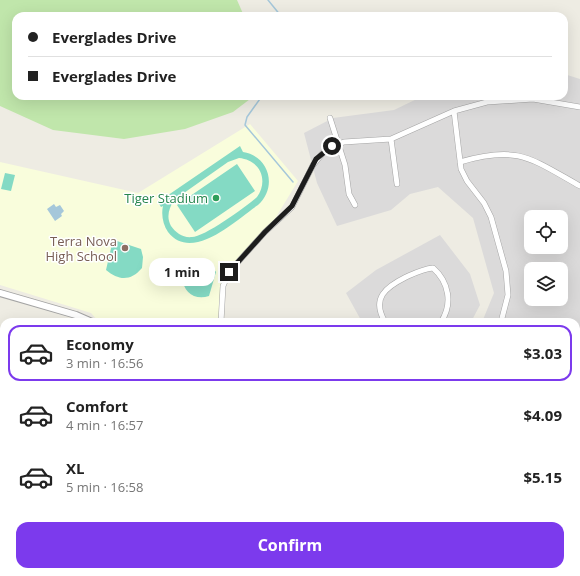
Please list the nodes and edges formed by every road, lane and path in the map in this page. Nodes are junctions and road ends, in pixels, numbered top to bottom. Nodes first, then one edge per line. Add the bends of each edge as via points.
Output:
1 (503, 100) edge
2 (543, 100) edge
3 (580, 106) edge
4 (454, 110) junction
5 (330, 118) dead end
6 (390, 139) junction
7 (339, 144) junction
8 (460, 162) junction
9 (397, 184) dead end
10 (580, 186) edge
11 (356, 205) dead end
12 (0, 293) edge
13 (83, 318) edge
14 (221, 318) edge
15 (384, 318) edge
16 (443, 318) edge
17 (502, 318) edge

1 - 4 street
2 - 3 street
4 - 6 street
4 - 8 street
5 - 7 street
6 - 7 street
6 - 9 street
7 - 11 street via 349,194
7 - 14 street via 320,154 292,206 229,272 223,286
8 - 10 street via 494,154 520,156
8 - 17 street via 467,181 491,217 506,271 508,295
12 - 13 street
15 - 16 street via 379,306 387,288 425,268 432,268 437,272 447,291 448,308

